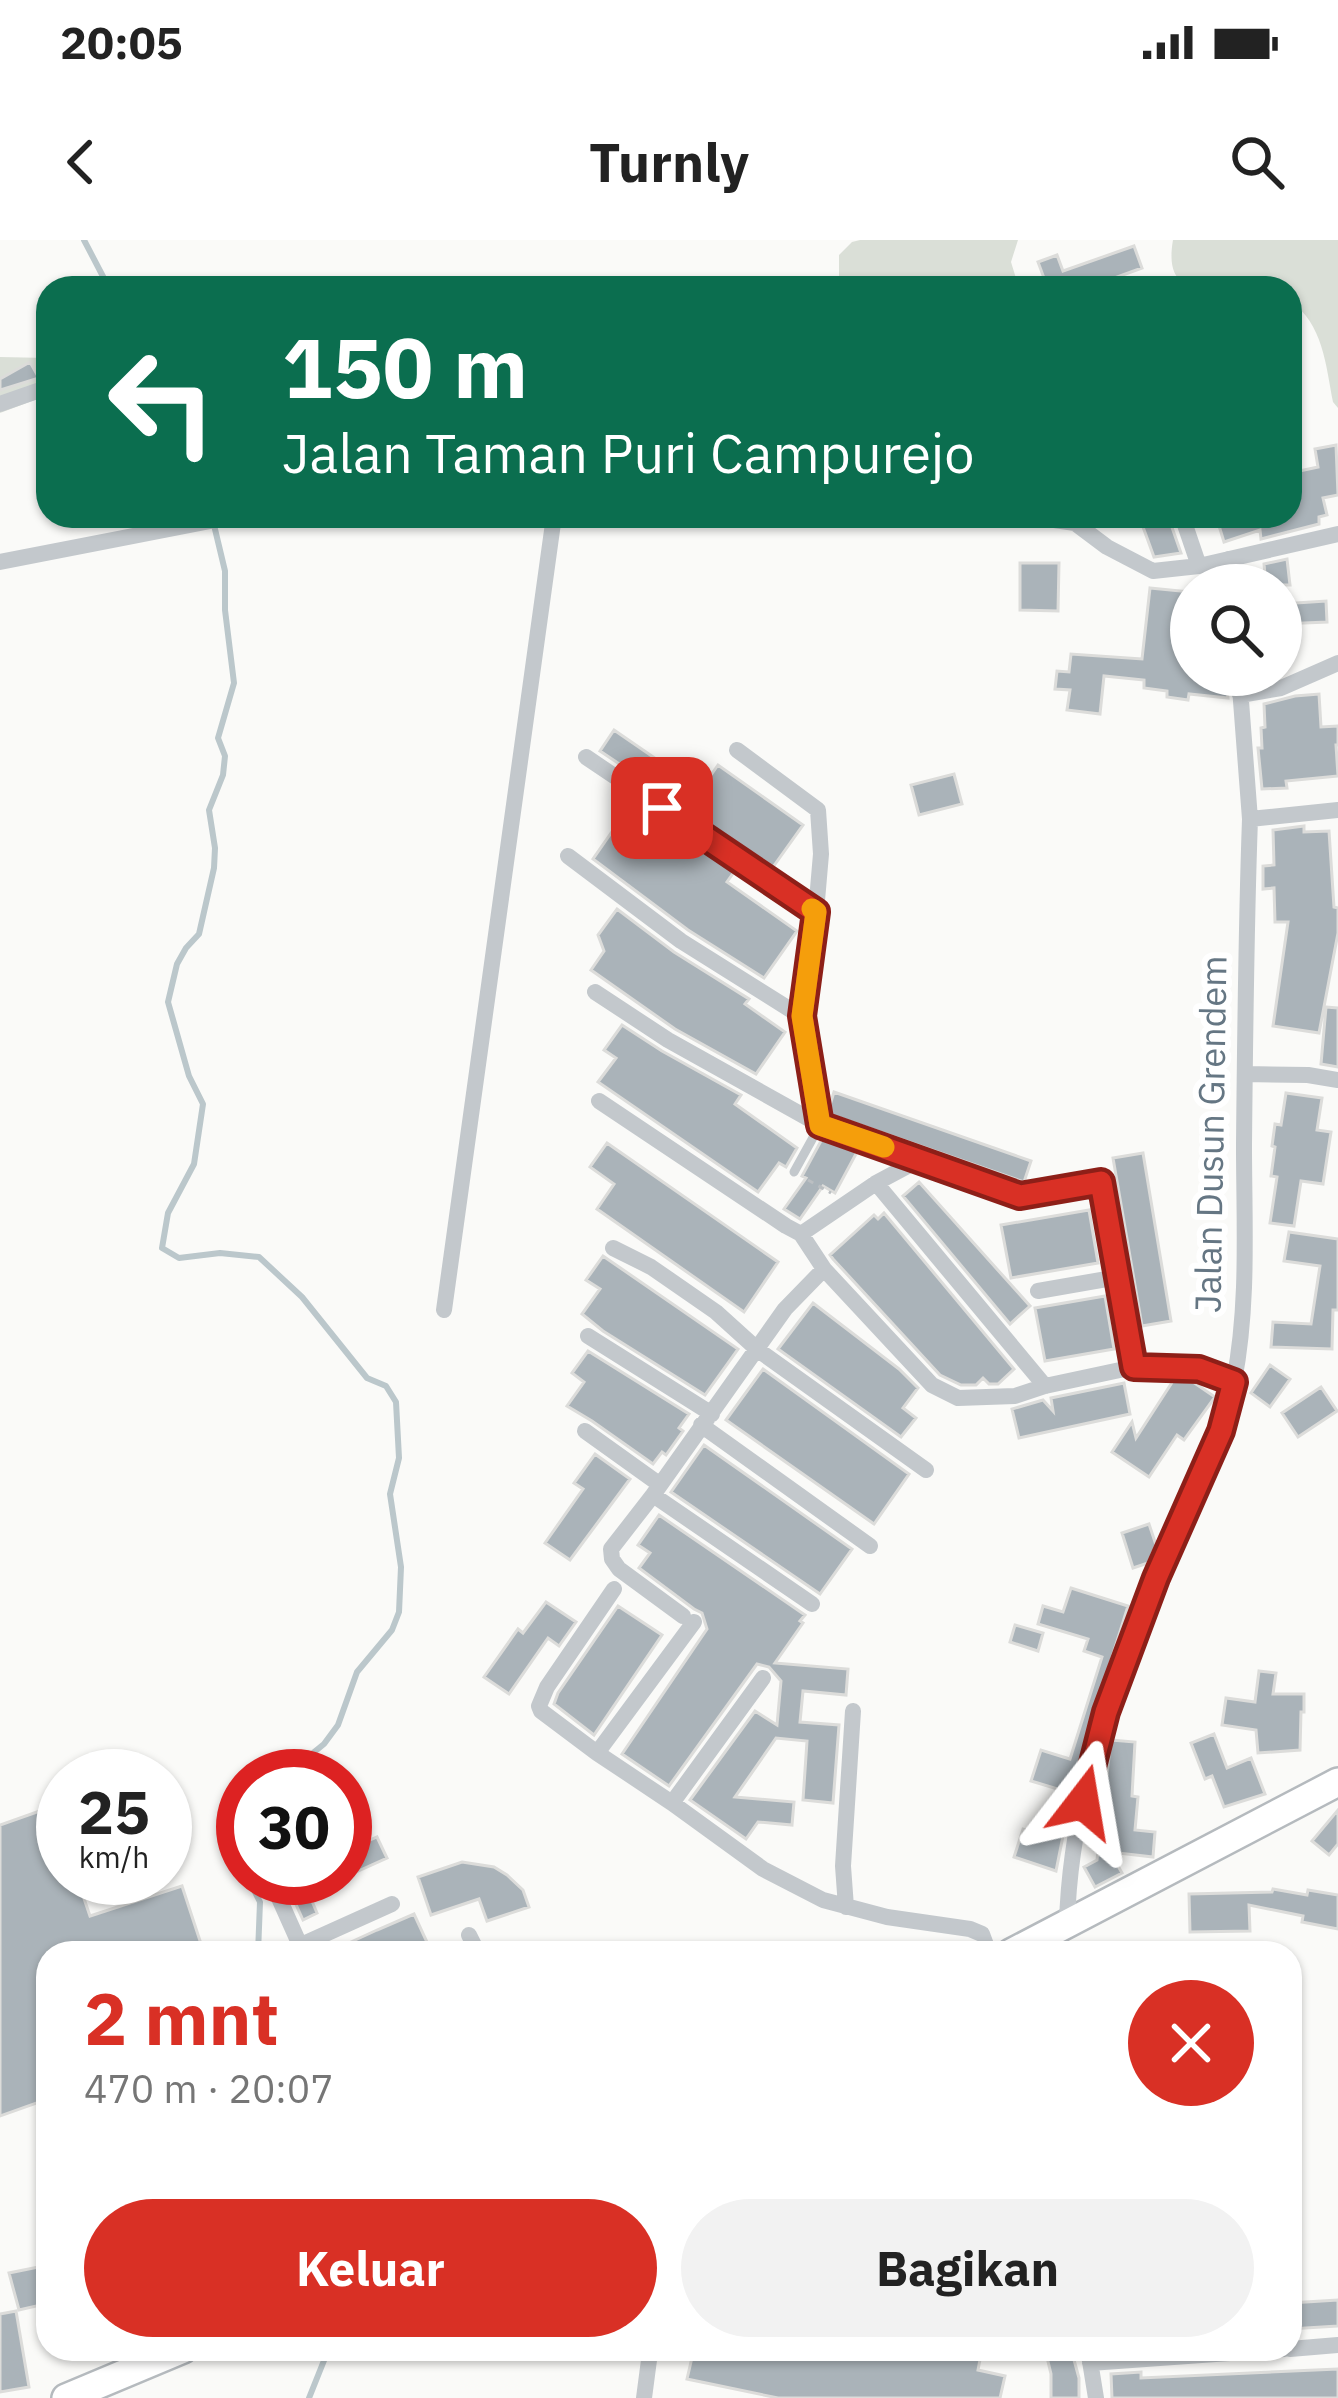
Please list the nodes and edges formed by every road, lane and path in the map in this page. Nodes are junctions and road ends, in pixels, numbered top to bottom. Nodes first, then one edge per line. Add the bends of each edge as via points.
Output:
1 (36, 391) edge
2 (0, 404) edge
3 (171, 528) edge
4 (552, 528) edge
5 (1082, 528) edge
6 (1186, 528) edge
7 (1338, 534) edge
8 (1228, 559) junction
9 (0, 562) edge
10 (1198, 564) edge
11 (1207, 564) edge
12 (1229, 564) edge
13 (1170, 569) edge
14 (1338, 663) edge
15 (1302, 679) edge
16 (1240, 696) edge
17 (737, 750) dead end
18 (586, 757) dead end
19 (1338, 810) edge
20 (1250, 819) junction
21 (568, 856) dead end
22 (816, 912) junction
23 (595, 992) dead end
24 (802, 1016) junction
25 (1245, 1074) junction
26 (1338, 1079) edge
27 (598, 1101) dead end
28 (820, 1125) junction
29 (919, 1160) junction
30 (794, 1172) joint
31 (876, 1184) junction
32 (848, 1202) junction
33 (801, 1234) junction
34 (613, 1249) dead end
35 (824, 1269) junction
36 (1118, 1277) junction
37 (1037, 1291) dead end
38 (444, 1310) dead end
39 (588, 1336) dead end
40 (758, 1350) junction
41 (1134, 1367) junction
42 (1234, 1382) junction
43 (1045, 1386) junction
44 (707, 1420) junction
45 (585, 1431) dead end
46 (926, 1470) dead end
47 (656, 1490) junction
48 (870, 1546) dead end
49 (614, 1588) dead end
50 (812, 1604) dead end
51 (763, 1678) dead end
52 (854, 1711) dead end
53 (597, 1753) junction
54 (1338, 1782) edge
55 (672, 1803) junction
56 (392, 1904) dead end
57 (282, 1905) edge
58 (846, 1906) junction
59 (1067, 1924) junction
60 (469, 1935) dead end
61 (298, 1941) edge
62 (318, 1941) edge
63 (472, 1941) edge
64 (985, 1941) edge
65 (1034, 1941) edge
66 (1338, 2345) edge
67 (1302, 2348) edge
68 (154, 2361) edge
69 (649, 2361) edge
70 (1090, 2361) edge
71 (71, 2397) edge
72 (644, 2398) edge
73 (1096, 2398) edge

1 - 2 street
3 - 9 street
4 - 38 street
5 - 13 street via 1153,571
6 - 10 street
7 - 8 street
8 - 11 street
8 - 12 street
14 - 15 street
16 - 20 street, Jalan Dusun Grendem
17 - 22 street via 818,810
18 - 22 street
19 - 20 street
20 - 25 street, Jalan Dusun Grendem
21 - 24 street via 681,941
22 - 24 street
23 - 28 street
24 - 28 street
25 - 26 street
25 - 42 street, Jalan Dusun Grendem via 1245,1269
27 - 33 street
28 - 29 street
28 - 30 lane
29 - 31 street
29 - 36 street via 1020,1196 1101,1182
30 - 32 path
31 - 32 street
31 - 43 street
32 - 33 street
33 - 35 street
34 - 40 street via 700,1301
35 - 40 street
35 - 43 street via 944,1393 1015,1396
36 - 37 street
36 - 41 street
39 - 44 street
40 - 44 street
40 - 46 street
41 - 42 street via 1199,1369
41 - 43 street
42 - 59 street, Jalan Dusun Grendem via 1106,1712 1068,1873
44 - 47 street
44 - 48 street
45 - 47 street
47 - 50 street
47 - 53 street via 612,1559 688,1619
49 - 53 street via 539,1706
51 - 55 street
52 - 58 street
53 - 55 street
54 - 59 main road
55 - 58 street via 763,1869
56 - 62 street
57 - 61 street
58 - 64 street via 970,1929
59 - 65 main road
60 - 63 street
66 - 67 street
68 - 71 main road
69 - 72 street
70 - 73 street

